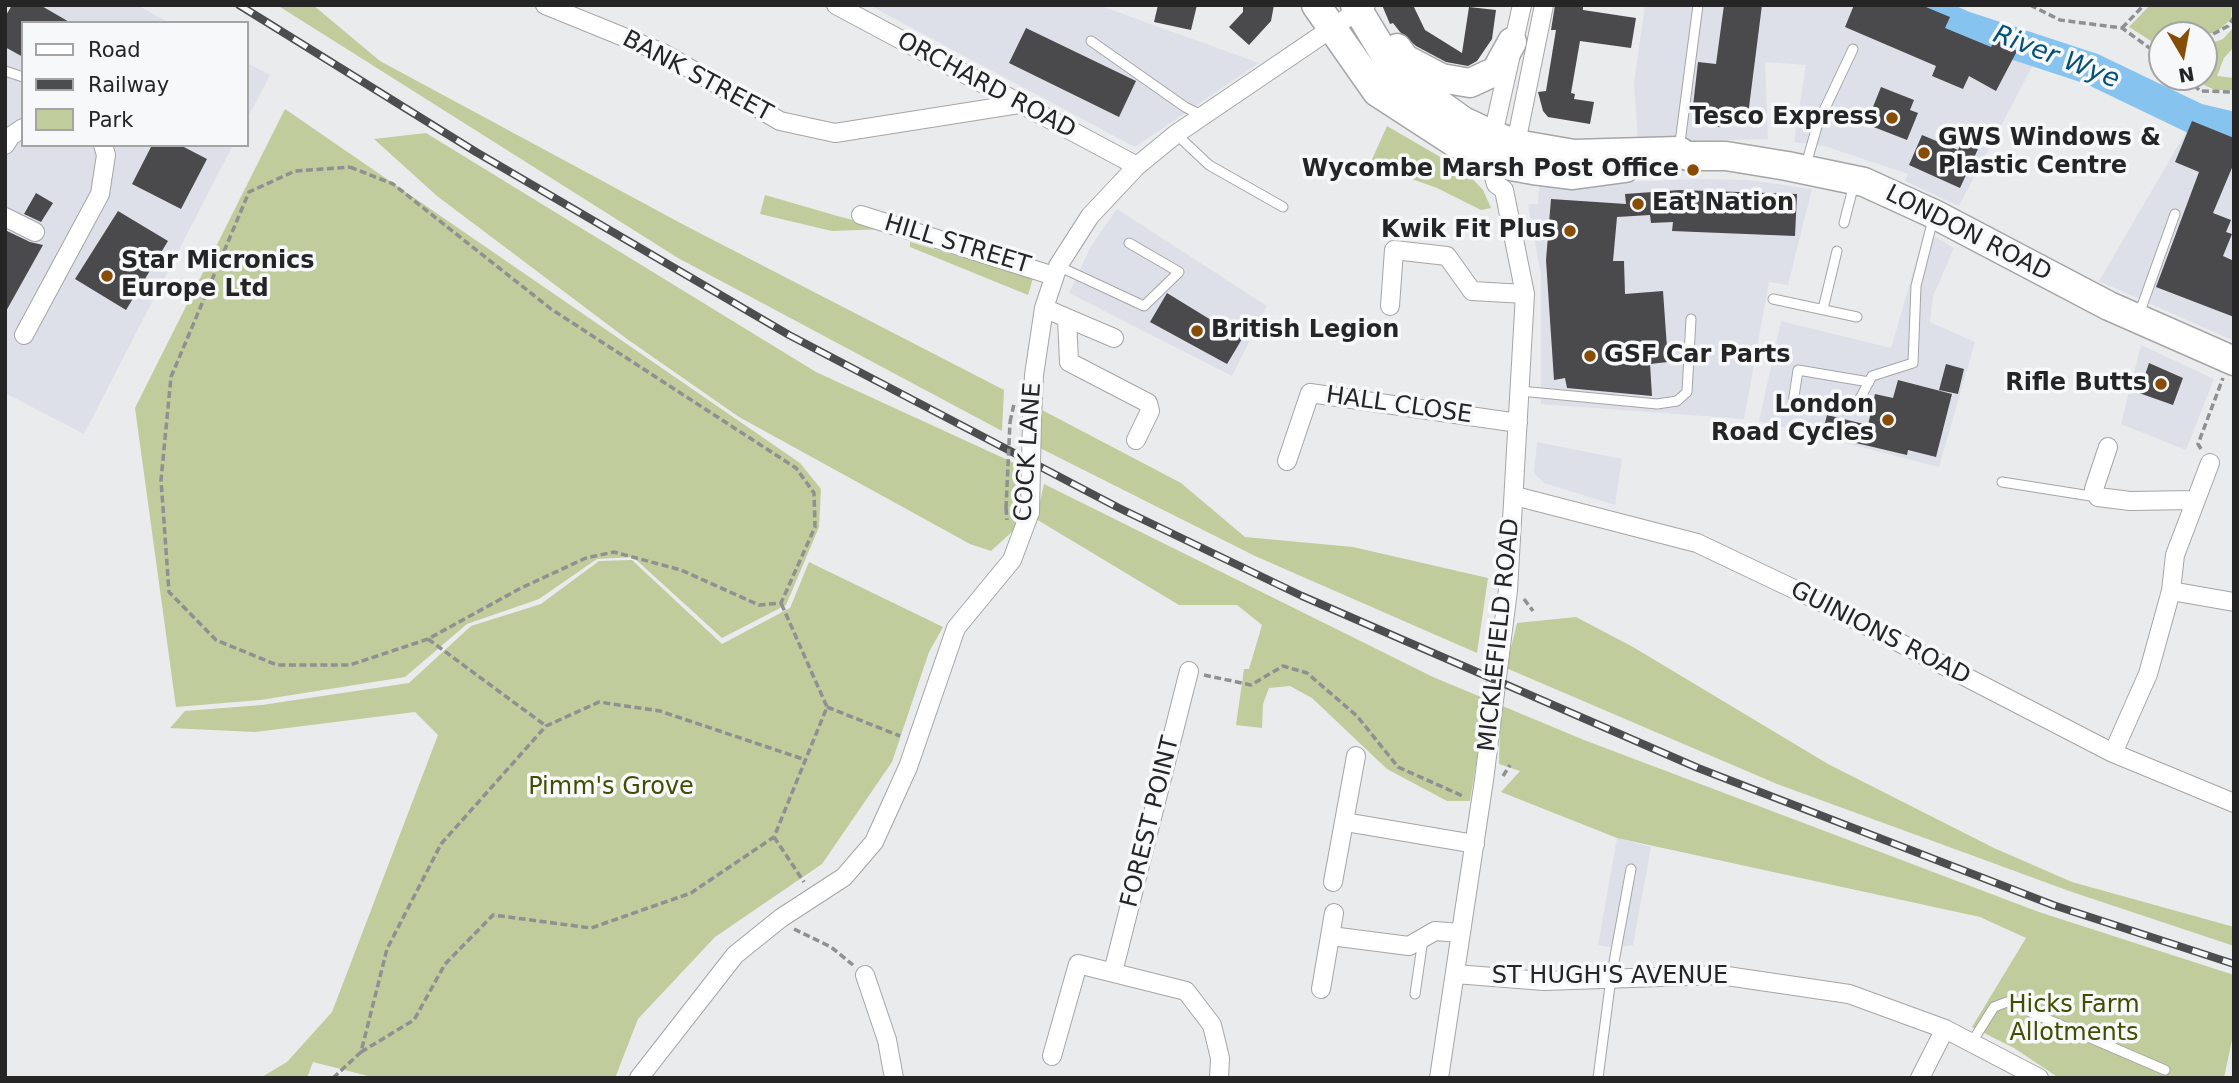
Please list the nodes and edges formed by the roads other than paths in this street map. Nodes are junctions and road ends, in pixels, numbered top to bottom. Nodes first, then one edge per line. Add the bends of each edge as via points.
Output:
1 (545, 5) edge
2 (836, 5) edge
3 (1521, 5) edge
4 (1544, 5) edge
5 (1698, 5) edge
6 (1346, 11) edge
7 (1091, 41) dead end
8 (1512, 42) junction
9 (1853, 49) dead end
10 (1019, 104) junction
11 (1203, 116) junction
12 (1176, 134) junction
13 (104, 147) edge
14 (1681, 156) junction
15 (1502, 158) junction
16 (1137, 166) junction
17 (1805, 169) junction
18 (1855, 180) junction
19 (1283, 207) dead end
20 (1934, 214) junction
21 (2175, 214) dead end
22 (861, 215) dead end
23 (5, 217) edge
24 (1844, 223) dead end
25 (35, 232) dead end
26 (1129, 243) dead end
27 (1837, 251) dead end
28 (1056, 271) junction
29 (1525, 294) junction
30 (1773, 299) dead end
31 (1390, 306) dead end
32 (1044, 308) junction
33 (1823, 309) junction
34 (1857, 317) dead end
35 (1067, 318) junction
36 (2138, 318) junction
37 (1691, 319) dead end
38 (24, 335) dead end
39 (1114, 338) dead end
40 (2232, 360) edge
41 (1869, 382) junction
42 (1520, 391) junction
43 (1793, 403) dead end
44 (1855, 408) dead end
45 (1518, 423) junction
46 (1136, 440) dead end
47 (2108, 447) dead end
48 (1287, 461) dead end
49 (2210, 463) road end
50 (2002, 482) dead end
51 (1515, 496) junction
52 (2098, 497) junction
53 (2194, 500) junction
54 (2171, 590) junction
55 (2234, 602) edge
56 (1189, 671) road end
57 (2113, 753) junction
58 (1356, 756) dead end
59 (2234, 803) edge
60 (1345, 822) junction
61 (1475, 844) junction
62 (1631, 869) dead end
63 (1333, 882) dead end
64 (1335, 913) dead end
65 (1461, 933) junction
66 (1331, 936) junction
67 (1424, 937) junction
68 (1112, 972) junction
69 (1455, 974) junction
70 (865, 975) road end
71 (1611, 978) junction
72 (1321, 989) dead end
73 (1415, 994) dead end
74 (1945, 1029) junction
75 (1972, 1042) junction
76 (1052, 1056) dead end
77 (2165, 1070) dead end
78 (639, 1078) edge
79 (894, 1078) edge
80 (1219, 1078) edge
81 (1439, 1078) edge
82 (1598, 1078) edge
83 (1920, 1078) edge
84 (2039, 1078) edge

1 - 10 street, BANK STREET via 663,54 780,121 824,131
2 - 10 street, ORCHARD ROAD
3 - 8 street
4 - 15 street
5 - 14 lane
6 - 8 main road via 1405,59 1441,78 1470,83 1496,71
6 - 11 street, COCK LANE
6 - 15 main road, LONDON ROAD via 1396,73 1463,121
7 - 11 lane
8 - 15 street
9 - 17 lane via 1818,123
10 - 16 street, ORCHARD ROAD
11 - 12 street, COCK LANE
12 - 16 street, COCK LANE
12 - 19 lane via 1209,165
13 - 38 street via 100,194
14 - 15 main road, LONDON ROAD
14 - 17 main road, LONDON ROAD via 1726,156
15 - 29 street, MICKLEFIELD ROAD
16 - 28 street, COCK LANE via 1090,216
17 - 18 main road, LONDON ROAD
18 - 20 main road, LONDON ROAD
18 - 24 lane
20 - 36 main road, LONDON ROAD
20 - 41 lane via 1916,286 1913,363 1872,376
21 - 36 lane
22 - 28 street, HILL STREET
23 - 25 street
26 - 28 lane via 1179,272 1144,306
27 - 33 lane
28 - 32 street, COCK LANE
29 - 31 street via 1472,291 1447,256 1394,250
29 - 42 street, MICKLEFIELD ROAD
30 - 33 lane
32 - 35 street
32 - 78 street, COCK LANE, bridge via 1034,375 1030,512 1012,560 956,628 917,742 874,842 844,877 781,918 735,956
33 - 34 lane
35 - 39 street
35 - 46 street via 1069,362 1148,403 1150,411
36 - 40 main road, LONDON ROAD
37 - 42 lane via 1687,392 1677,401 1657,404
41 - 43 lane via 1798,370
41 - 44 lane
42 - 45 street, MICKLEFIELD ROAD
45 - 48 street, HALL CLOSE via 1310,393
45 - 51 street, MICKLEFIELD ROAD
47 - 52 street via 2094,489
49 - 53 street
50 - 52 lane
51 - 57 street, GUINIONS ROAD via 1697,543
51 - 61 street, MICKLEFIELD ROAD via 1508,590
52 - 53 street
53 - 54 street via 2175,555
54 - 55 street
54 - 57 street via 2148,674
56 - 68 street, FOREST POINT
57 - 59 street, GUINIONS ROAD
58 - 60 street
60 - 61 street
60 - 63 street
61 - 65 street, MICKLEFIELD ROAD
62 - 71 lane
64 - 66 street
65 - 67 street via 1435,931
65 - 69 street, MICKLEFIELD ROAD
66 - 67 street via 1409,946
66 - 72 street
67 - 73 lane
68 - 76 street via 1078,964
68 - 80 street via 1186,991 1212,1025 1220,1058
69 - 71 street, ST HUGH'S AVENUE via 1544,981
69 - 81 street, MICKLEFIELD ROAD
70 - 79 street via 887,1040
71 - 74 street, ST HUGH'S AVENUE via 1720,975 1849,994
71 - 82 lane
74 - 75 street, ST HUGH'S AVENUE
74 - 83 street
75 - 77 lane via 1994,1007 2007,1003
75 - 84 street, ST HUGH'S AVENUE

